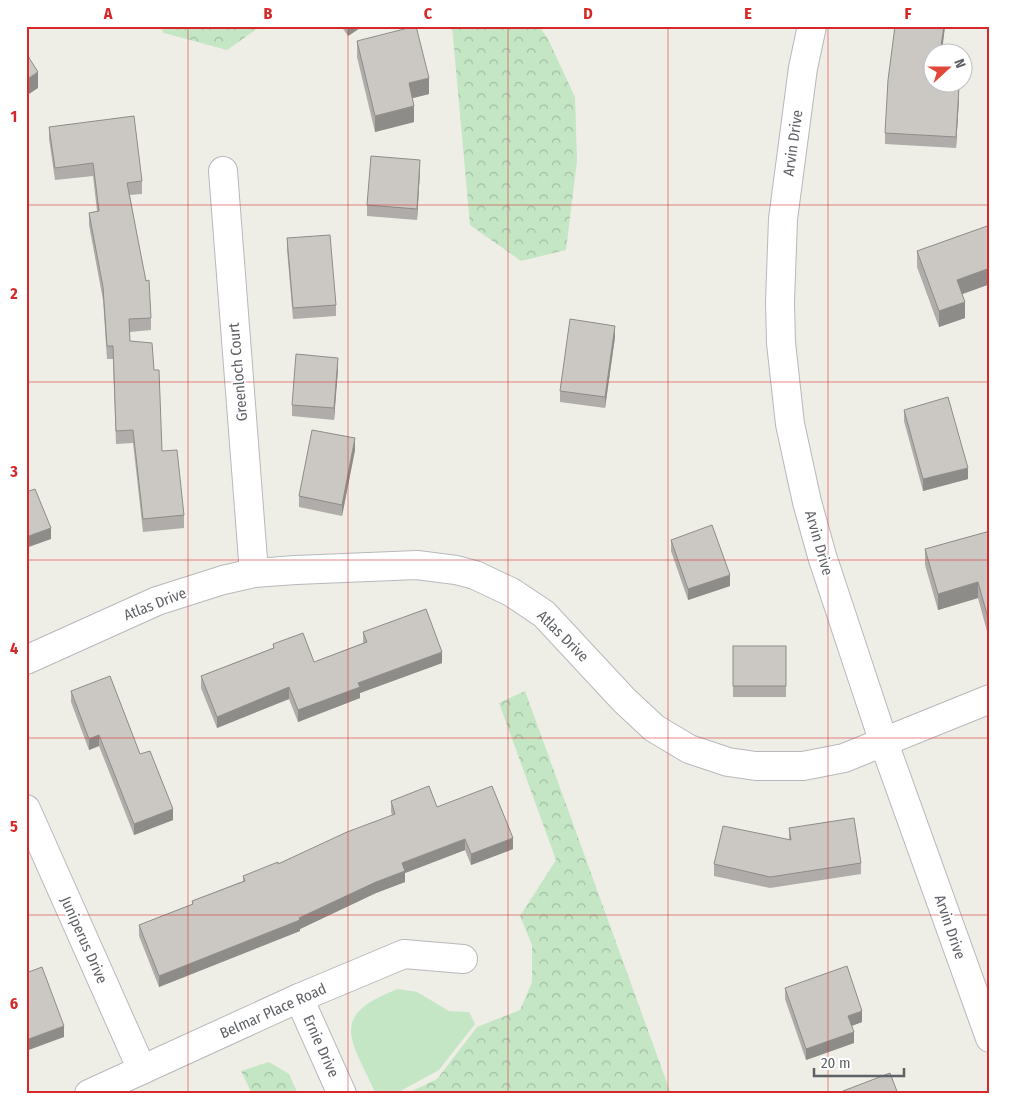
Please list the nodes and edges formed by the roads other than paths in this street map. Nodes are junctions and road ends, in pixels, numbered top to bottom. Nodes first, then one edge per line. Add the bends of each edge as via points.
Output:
1 (812, 26) edge
2 (223, 171) dead end
3 (254, 573) junction
4 (26, 660) edge
5 (990, 699) edge
6 (884, 743) junction
7 (26, 810) edge
8 (463, 959) dead end
9 (299, 998) junction
10 (990, 1038) edge
11 (142, 1070) junction
12 (89, 1094) edge
13 (342, 1094) edge

1 - 6 street, Arvin Drive via 803,68 783,219 781,343 790,424 807,502
2 - 3 street, Greenloch Court
3 - 4 street, Atlas Drive via 158,601
3 - 6 street, Atlas Drive via 417,565 475,575 512,592 544,614 654,728 690,749 728,762 756,766 803,766 844,758
5 - 6 street, Atlas Drive
6 - 10 street, Arvin Drive
7 - 11 street, Juniperus Drive
8 - 9 street, Belmar Place Road via 404,954
9 - 11 street, Belmar Place Road
9 - 13 street, Ernie Drive
11 - 12 street, Belmar Place Road

